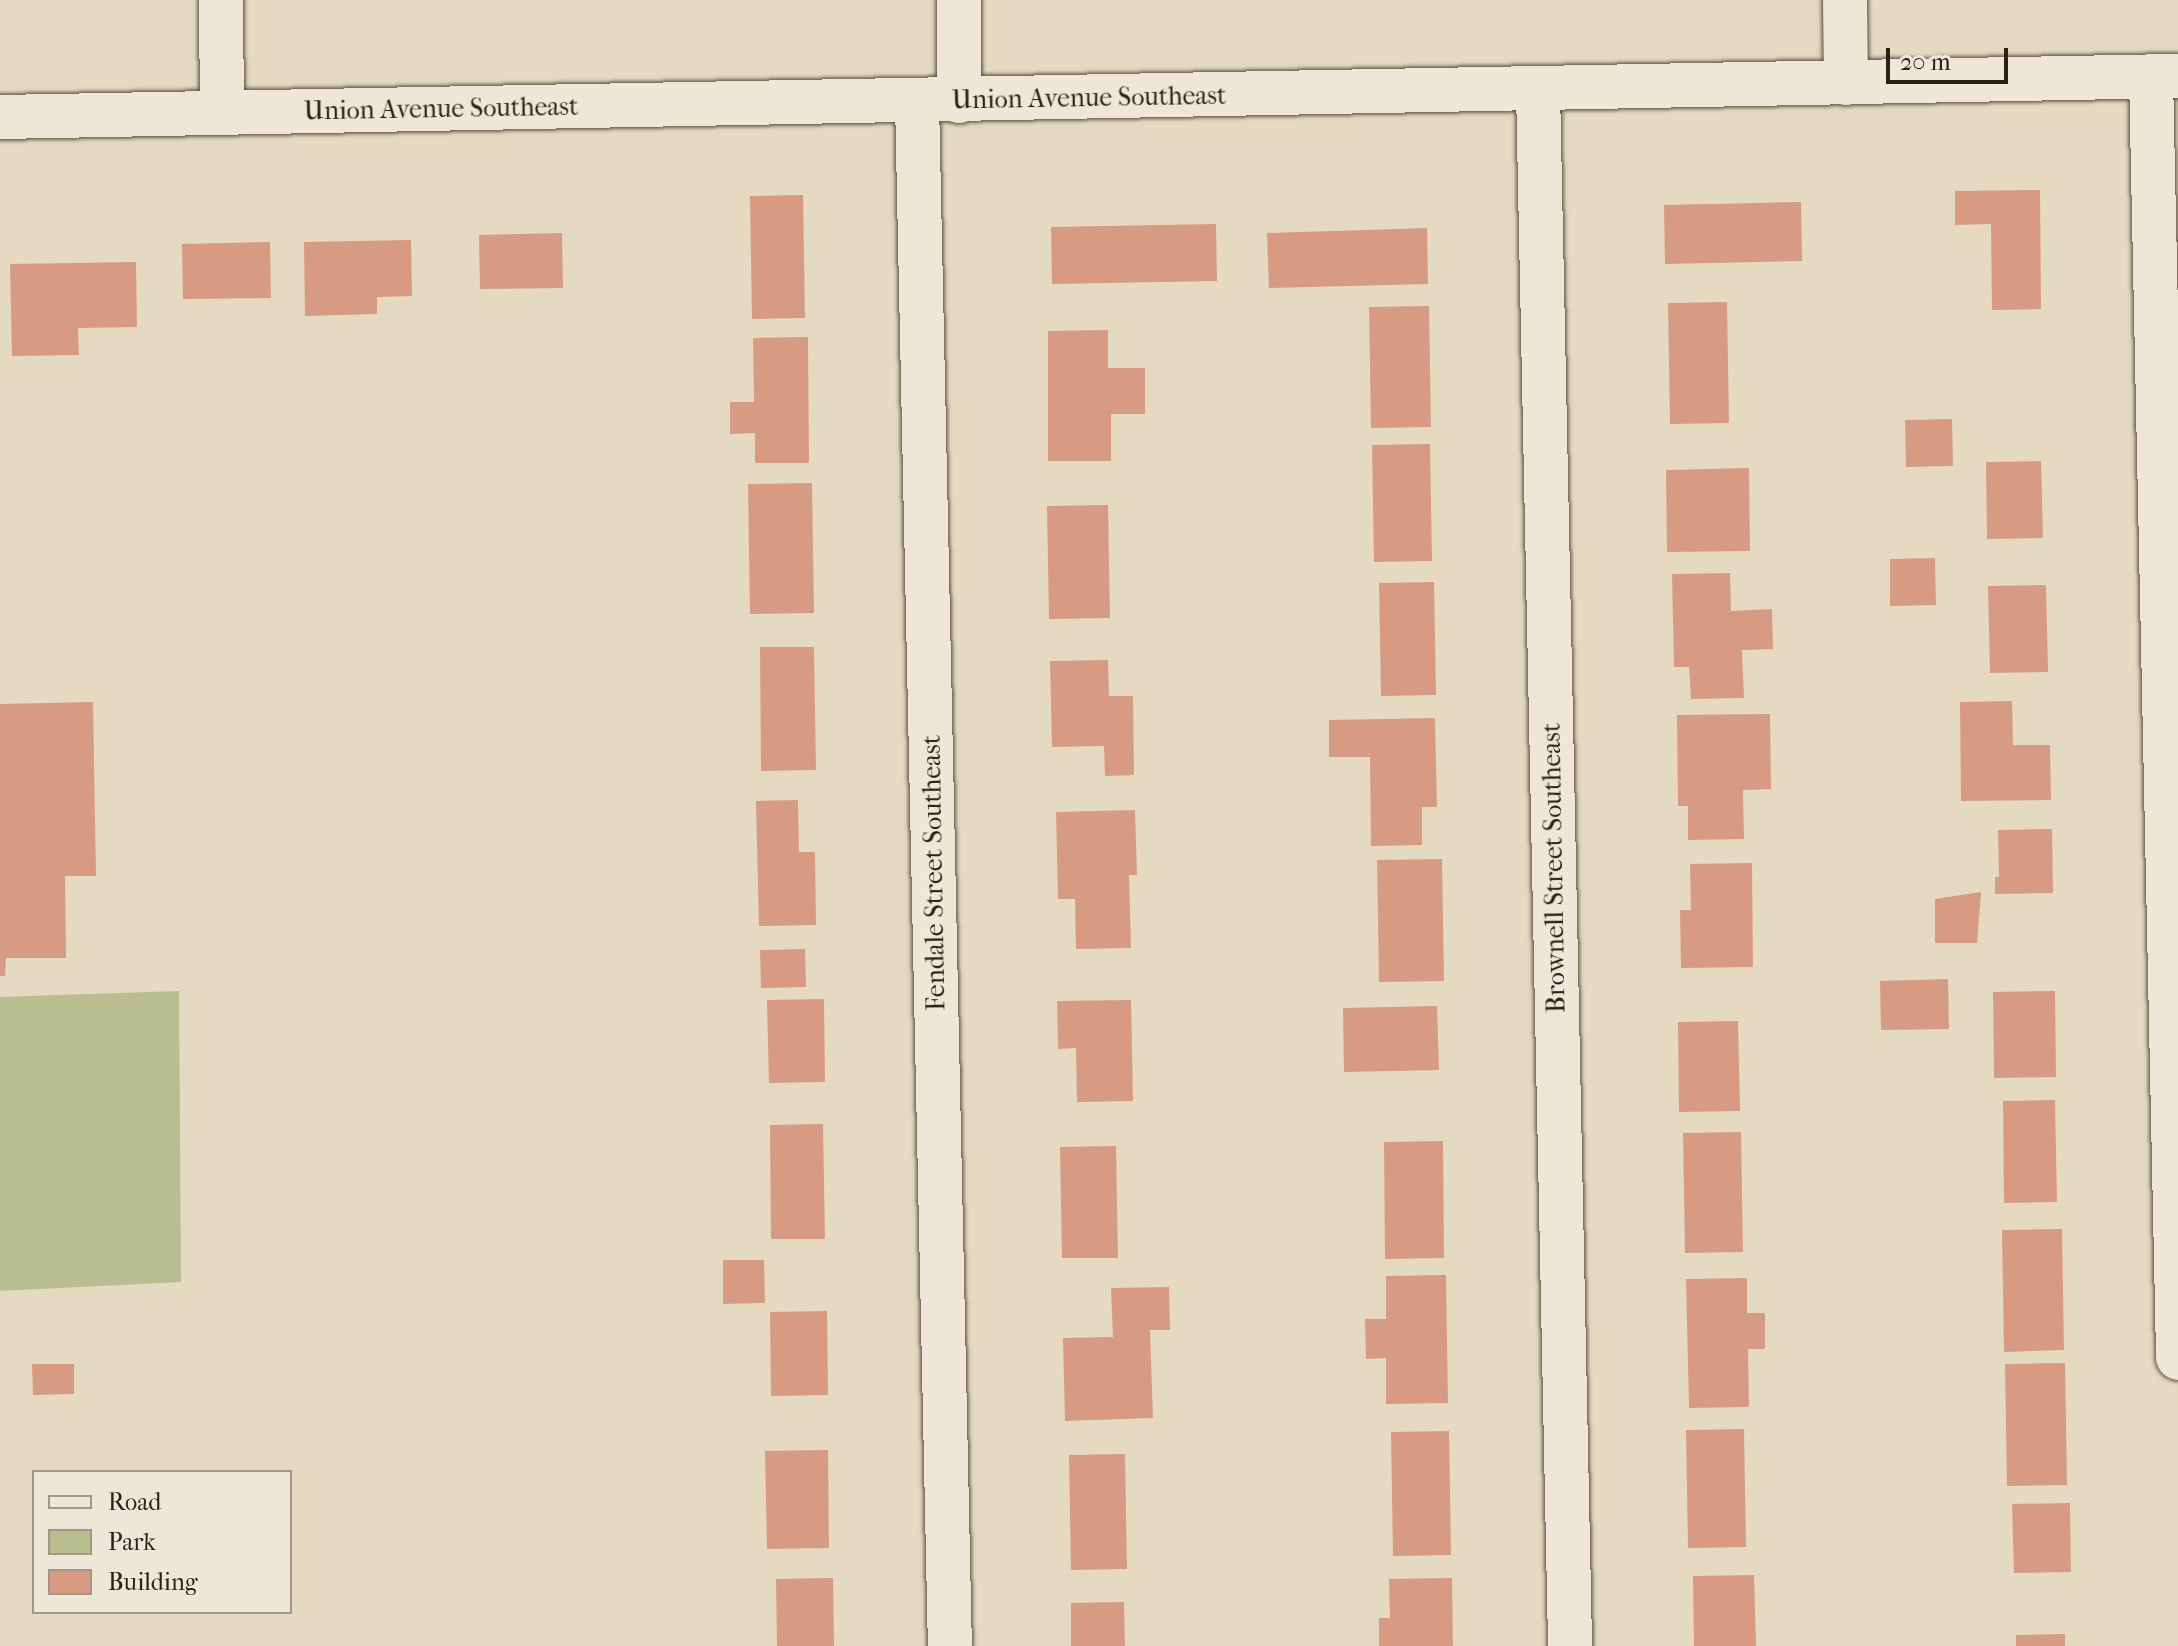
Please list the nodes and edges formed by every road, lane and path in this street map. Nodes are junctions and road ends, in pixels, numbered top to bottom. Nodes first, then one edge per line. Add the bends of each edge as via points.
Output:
1 (221, 0) edge
2 (959, 0) edge
3 (1845, 0) edge
4 (2164, 76) edge
5 (1846, 83) junction
6 (1538, 89) junction
7 (938, 101) junction
8 (222, 112) junction
9 (0, 117) edge
10 (2178, 1358) edge
11 (950, 1646) edge
12 (1570, 1646) edge

1 - 8 street
2 - 7 street, Fendale Street Southeast
3 - 5 street
4 - 5 street, Union Avenue Southeast
4 - 10 street
5 - 6 street, Union Avenue Southeast
6 - 7 street, Union Avenue Southeast
6 - 12 street, Brownell Street Southeast
7 - 8 street, Union Avenue Southeast
7 - 11 street, Fendale Street Southeast
8 - 9 street, Union Avenue Southeast

